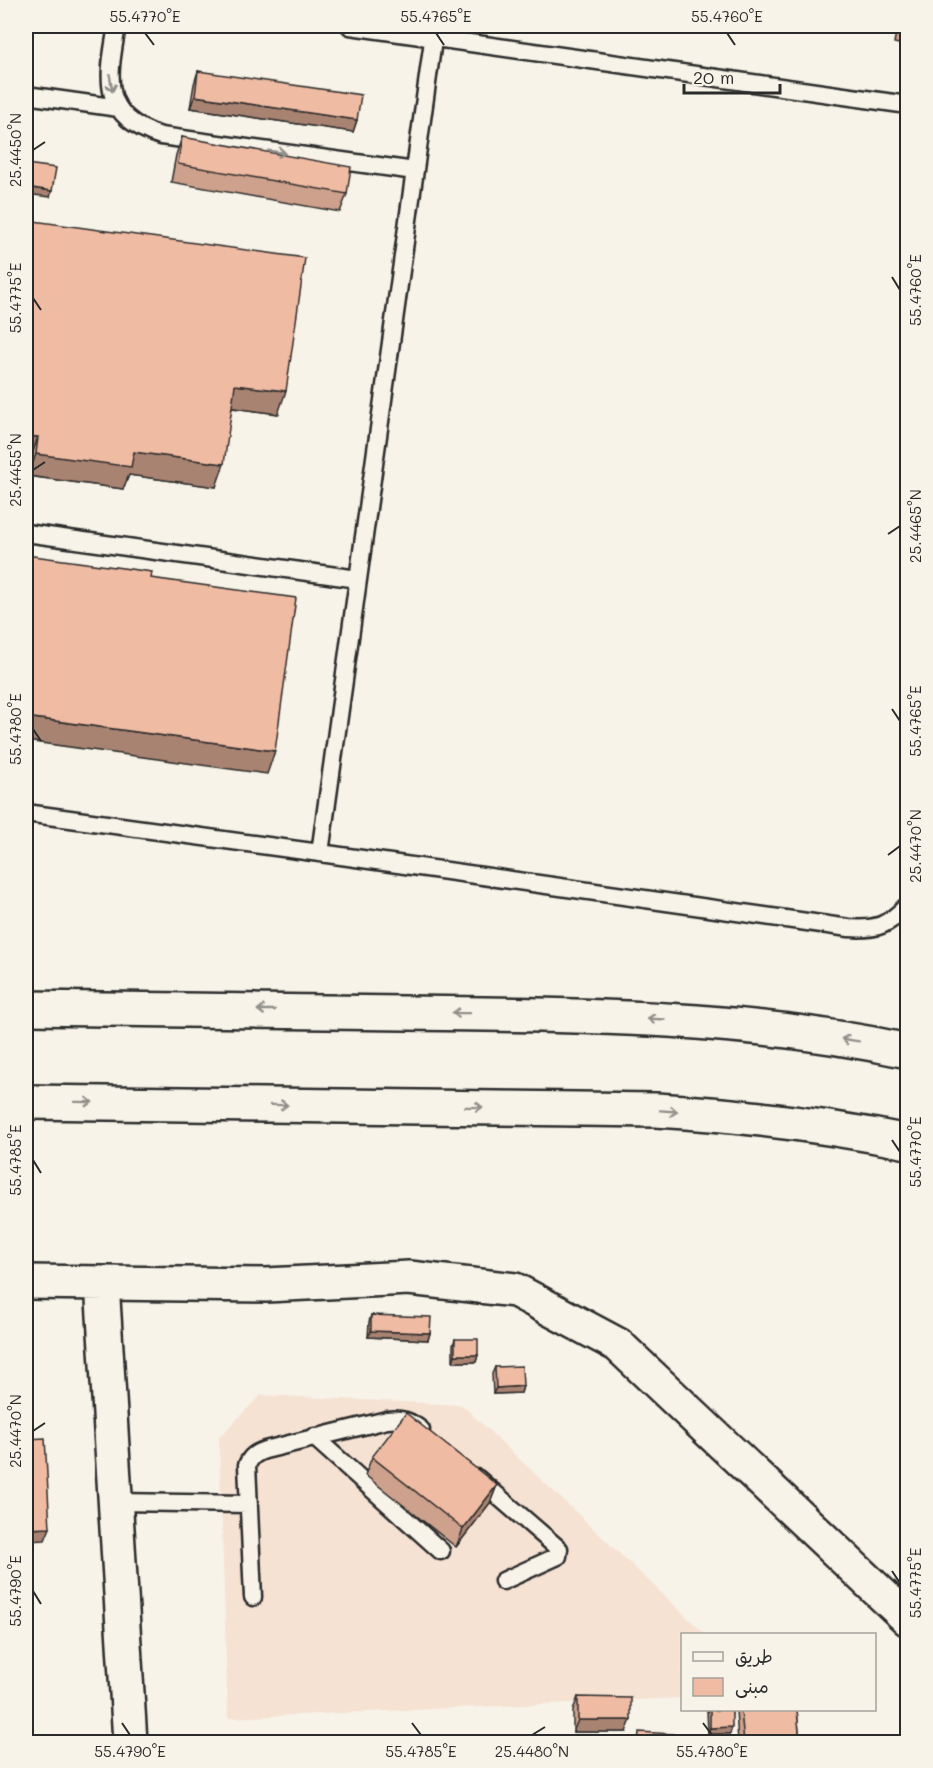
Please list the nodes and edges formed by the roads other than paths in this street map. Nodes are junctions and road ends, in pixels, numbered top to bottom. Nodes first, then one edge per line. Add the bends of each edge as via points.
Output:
1 (117, 26) edge
2 (350, 26) edge
3 (434, 31) edge
4 (26, 95) edge
5 (908, 105) edge
6 (119, 108) junction
7 (415, 171) junction
8 (26, 533) edge
9 (358, 579) junction
10 (26, 813) edge
11 (320, 853) junction
12 (908, 905) edge
13 (901, 920) edge
14 (26, 1008) edge
15 (908, 1051) edge
16 (26, 1102) edge
17 (908, 1142) edge
18 (26, 1282) edge
19 (102, 1283) junction
20 (314, 1437) junction
21 (431, 1439) edge
22 (467, 1470) edge
23 (116, 1502) junction
24 (249, 1504) junction
25 (441, 1551) dead end
26 (503, 1581) dead end
27 (253, 1597) dead end
28 (908, 1619) edge
29 (130, 1743) edge

1 -> 6 lane via 109,74
2 - 3 lane
3 - 5 lane
3 - 7 lane
4 - 6 lane
6 -> 7 lane via 130,121 161,136
7 - 9 lane
8 - 9 lane
9 - 11 lane
10 - 11 lane
11 - 13 lane via 849,928 872,929
12 - 13 lane
15 -> 14 street via 787,1030 692,1020
16 -> 17 street via 656,1110 728,1114
18 - 19 street
19 - 23 street
19 - 28 street via 266,1285 409,1278 515,1290 618,1345
20 - 21 lane via 396,1419 413,1423
20 - 24 lane via 256,1453 250,1459
20 - 25 lane
22 - 26 lane via 559,1549 558,1556
23 - 24 lane
23 - 29 street
24 - 27 lane

